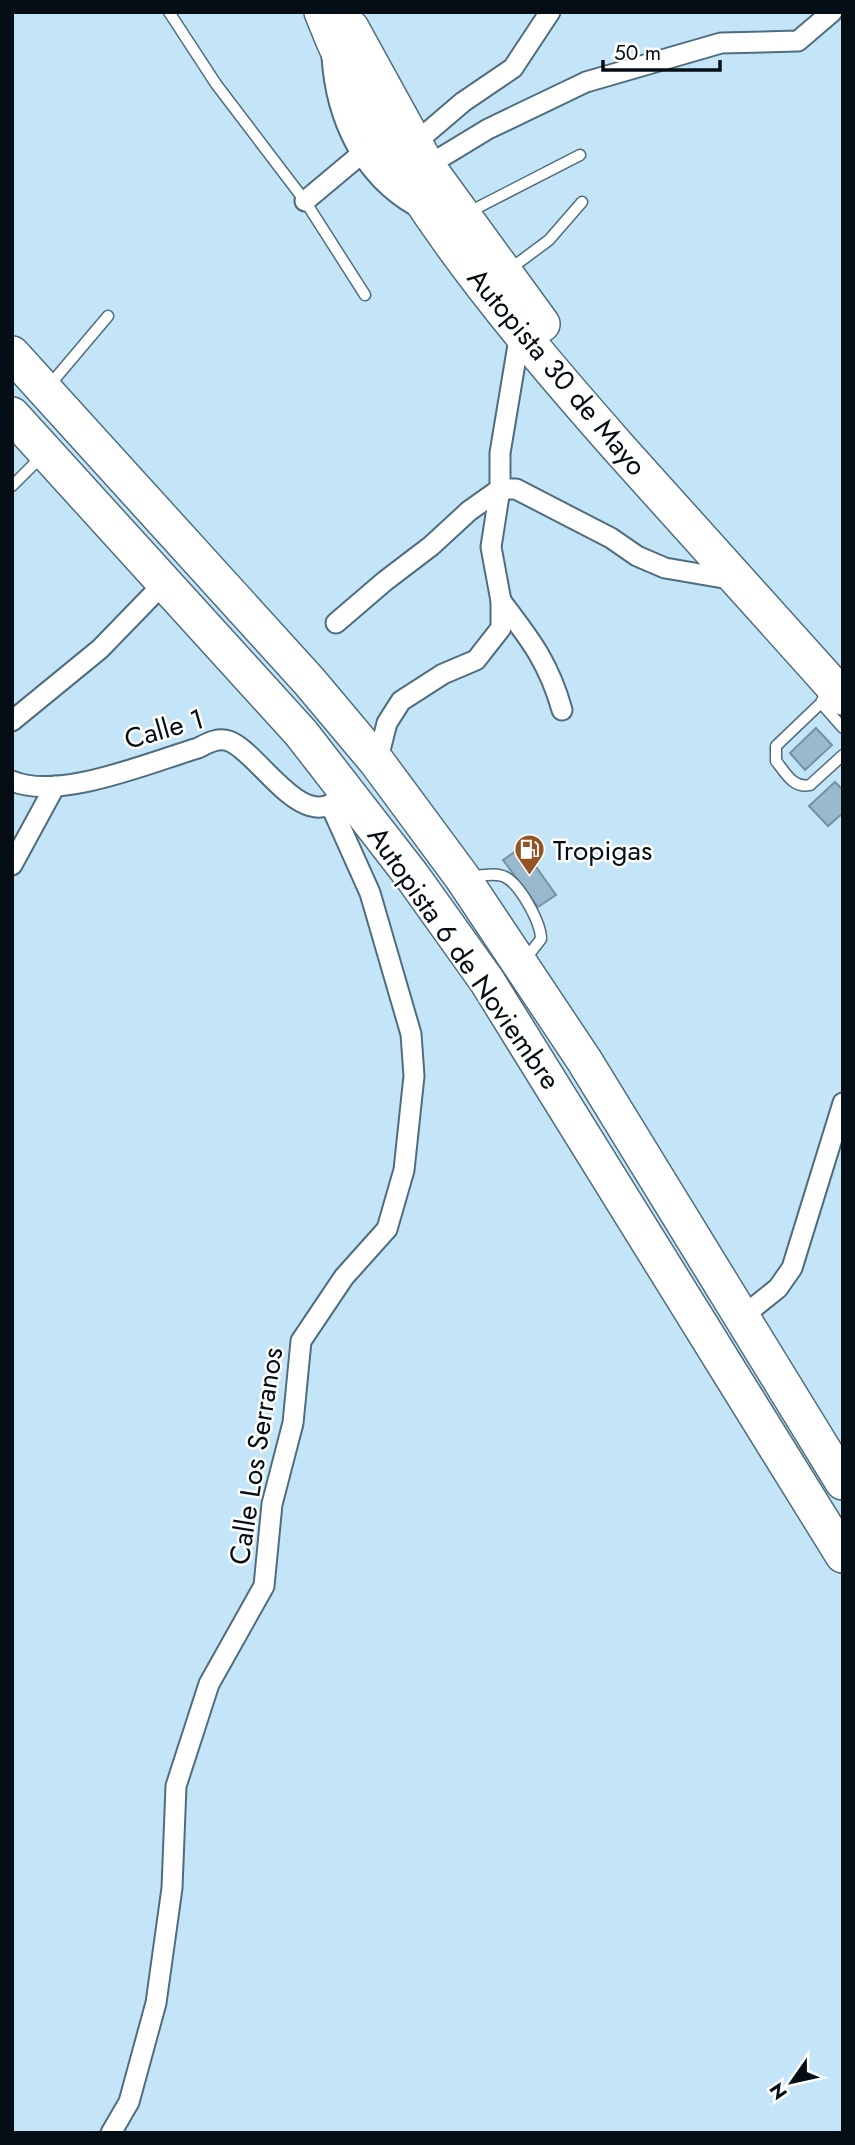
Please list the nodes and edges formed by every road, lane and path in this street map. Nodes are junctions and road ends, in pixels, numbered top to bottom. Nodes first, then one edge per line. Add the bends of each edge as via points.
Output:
1 (169, 12) edge
2 (550, 12) edge
3 (832, 12) edge
4 (332, 20) edge
5 (360, 155) junction
6 (421, 155) junction
7 (580, 155) dead end
8 (305, 201) junction
9 (582, 202) dead end
10 (446, 215) junction
11 (504, 273) junction
12 (365, 295) dead end
13 (108, 316) dead end
14 (520, 334) junction
15 (12, 354) edge
16 (45, 390) junction
17 (12, 415) edge
18 (46, 452) junction
19 (12, 486) edge
20 (500, 489) junction
21 (737, 580) junction
22 (166, 581) junction
23 (501, 601) junction
24 (336, 623) dead end
25 (834, 687) edge
26 (562, 710) dead end
27 (12, 721) edge
28 (843, 728) edge
29 (843, 755) edge
30 (377, 762) junction
31 (12, 781) edge
32 (55, 786) junction
33 (339, 798) junction
34 (14, 860) edge
35 (843, 1104) edge
36 (742, 1317) junction
37 (843, 1482) edge
38 (843, 1555) edge
39 (111, 2133) edge

1 - 8 lane
2 - 6 street via 513,68 463,102
3 - 6 street via 798,41 721,43 586,82
4 - 5 street via 334,88
4 - 6 highway, Autopista 30 de Mayo
4 - 10 highway, Autopista 30 de Mayo via 364,107
5 - 8 street
5 - 10 street via 383,181
6 - 10 highway, Autopista 30 de Mayo
7 - 10 lane
8 - 12 lane
9 - 11 lane via 549,240
10 - 11 highway, Autopista 30 de Mayo
10 - 14 highway, Autopista 30 de Mayo
11 - 25 highway, Autopista 30 de Mayo
13 - 16 lane
14 - 20 street via 500,453
14 - 21 highway, Autopista 30 de Mayo
15 - 16 highway, Autopista 6 de Noviembre
16 - 30 highway, Autopista 6 de Noviembre
17 - 18 highway, Autopista 6 de Noviembre
18 - 19 lane
18 - 22 highway, Autopista 6 de Noviembre
20 - 21 street via 516,489 665,568
20 - 23 street via 491,547
20 - 24 street
21 - 25 highway, Autopista 30 de Mayo
22 - 27 street via 100,649
22 - 33 highway, Autopista 6 de Noviembre via 301,733
23 - 26 street via 552,674
23 - 30 street via 501,628 476,660 443,674 401,701 387,723
25 - 28 lane
25 - 29 lane via 776,746 776,761 803,787
30 - 36 highway, Autopista 6 de Noviembre via 522,964
31 - 32 street, Calle 1
32 - 33 street, Calle 1 via 97,778 213,740 229,741 306,805
32 - 34 street
33 - 38 highway, Autopista 6 de Noviembre via 487,981
33 - 39 street, Calle Los Serranos via 411,1034 414,1076 404,1170 387,1229 344,1277 301,1341 293,1423 272,1504 264,1586 209,1684 176,1786 172,1888 156,2003 129,2102
35 - 36 street via 795,1261 778,1288
36 - 37 highway, Autopista 6 de Noviembre

